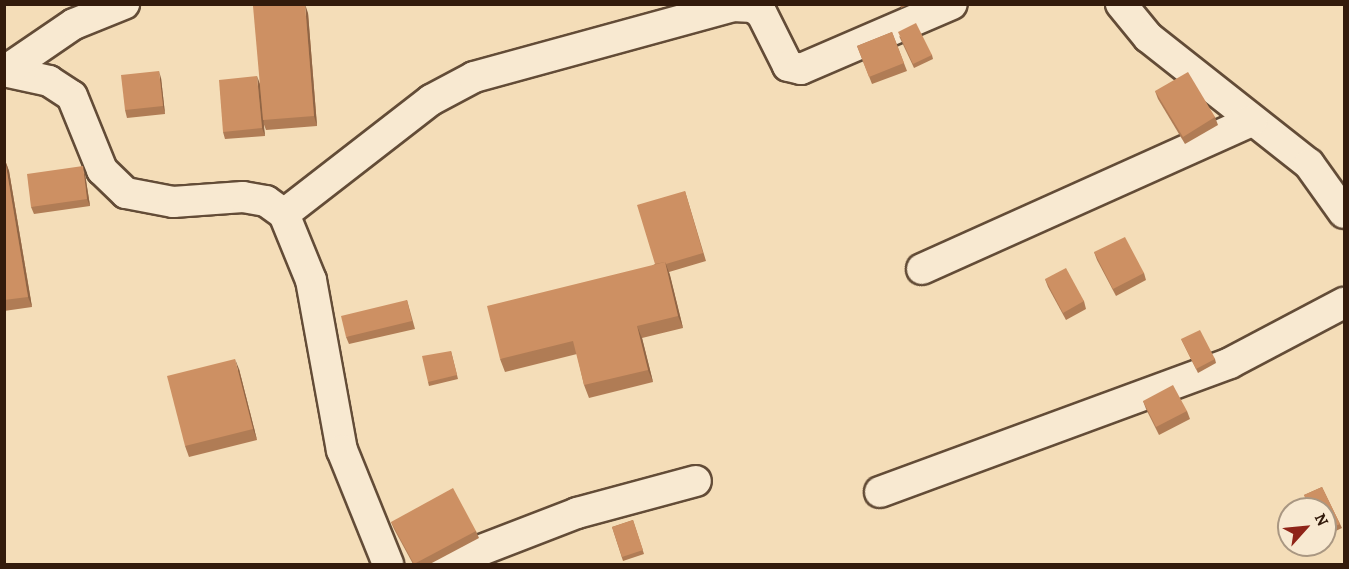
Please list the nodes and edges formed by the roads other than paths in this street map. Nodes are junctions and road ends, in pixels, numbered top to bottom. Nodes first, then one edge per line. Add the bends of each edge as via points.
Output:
1 (124, 4) edge
2 (952, 4) edge
3 (1120, 4) edge
4 (5, 71) edge
5 (1252, 121) junction
6 (1344, 213) edge
7 (284, 214) junction
8 (922, 269) dead end
9 (1344, 303) edge
10 (696, 481) dead end
11 (880, 492) dead end
12 (388, 564) edge
13 (445, 564) edge

1 - 4 street via 74,24
2 - 7 street via 801,69 788,66 762,14 753,7 733,6 474,76 431,100
3 - 5 street via 1148,36
4 - 7 street via 49,81 72,96 102,170 126,193 173,202 243,197 266,201
5 - 6 street via 1309,164
5 - 8 street
7 - 12 street via 311,280 342,450
9 - 11 street via 1230,363
10 - 13 street via 577,513

